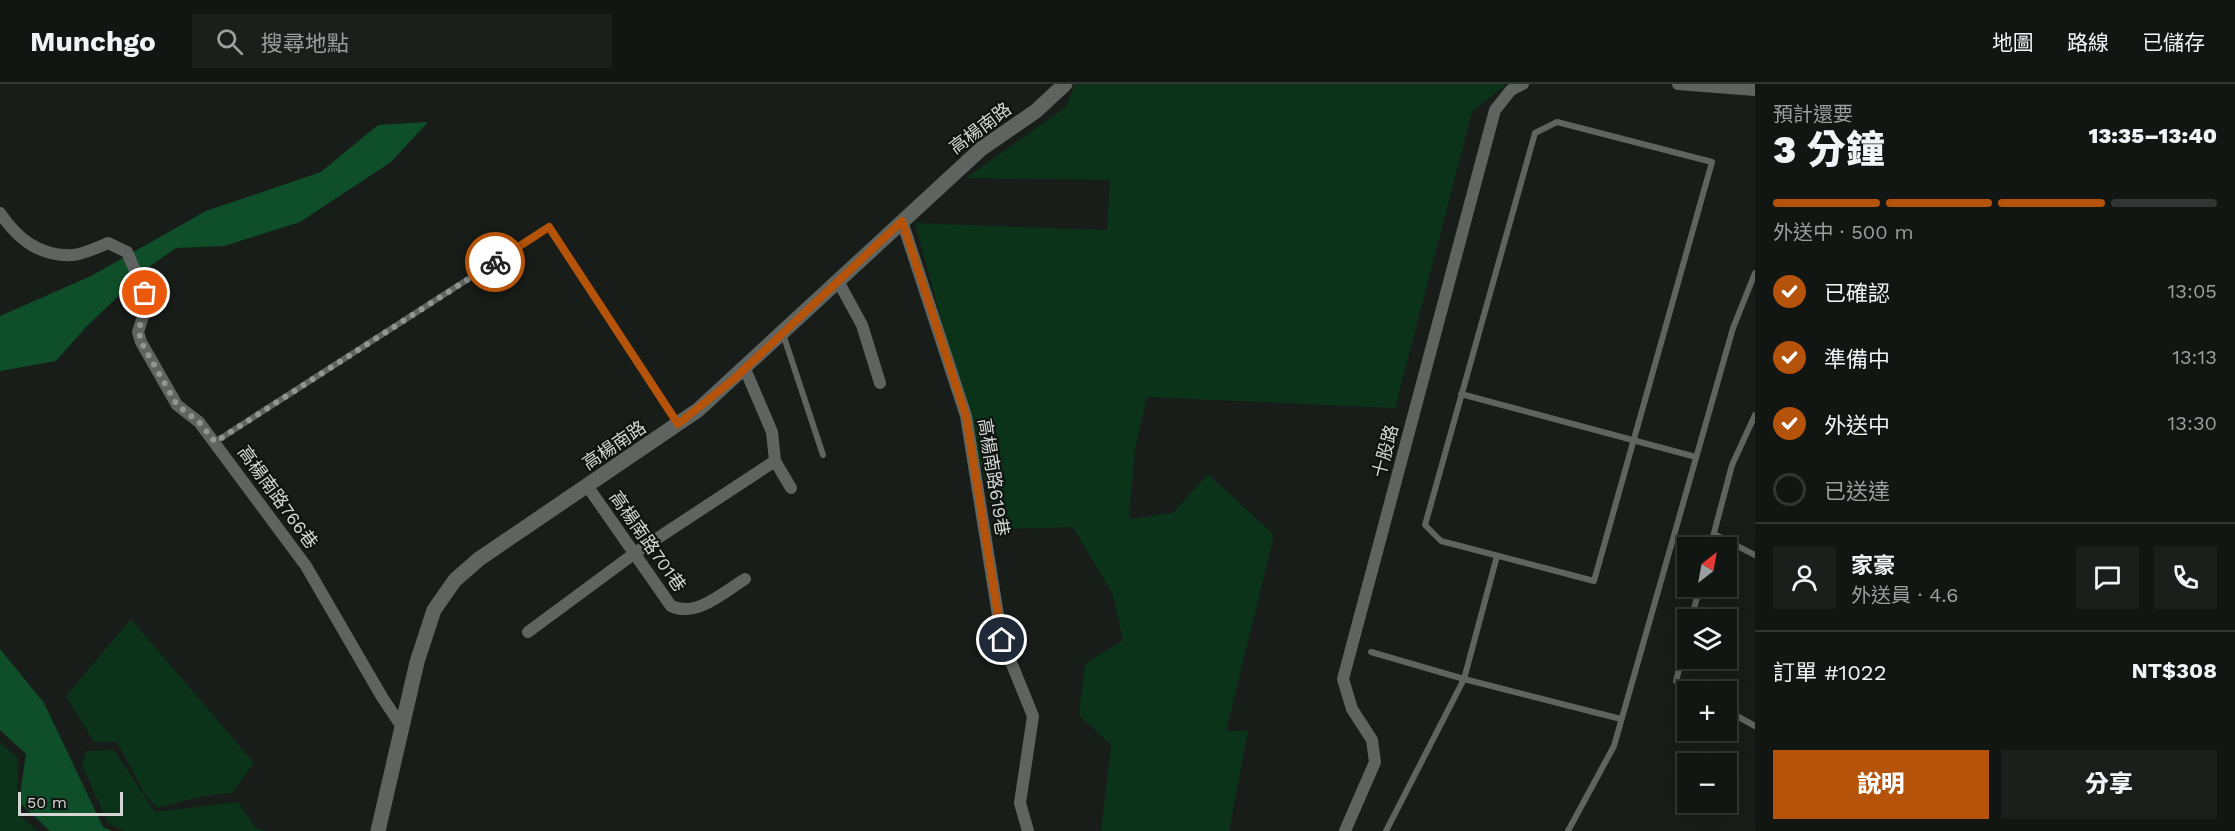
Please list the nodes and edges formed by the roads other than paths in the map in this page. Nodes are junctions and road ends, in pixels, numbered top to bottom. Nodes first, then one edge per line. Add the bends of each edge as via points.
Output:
1 (1065, 84) edge
2 (1523, 84) edge
3 (1678, 84) edge
4 (1755, 90) edge
5 (0, 213) edge
6 (902, 221) junction
7 (1755, 273) edge
8 (838, 281) junction
9 (783, 334) junction
10 (745, 369) junction
11 (880, 383) dead end
12 (1461, 394) junction
13 (1755, 416) edge
14 (678, 424) junction
15 (1633, 441) junction
16 (215, 442) junction
17 (823, 455) dead end
18 (1696, 457) junction
19 (775, 461) junction
20 (588, 487) junction
21 (791, 488) dead end
22 (1714, 534) junction
23 (1713, 537) edge
24 (635, 553) junction
25 (1755, 555) edge
26 (1497, 556) junction
27 (745, 579) dead end
28 (528, 632) dead end
29 (1371, 652) dead end
30 (1464, 679) junction
31 (1737, 716) edge
32 (1621, 719) junction
33 (1755, 726) edge
34 (402, 727) junction
35 (378, 831) edge
36 (1028, 831) edge
37 (1345, 831) edge
38 (1386, 831) edge
39 (1568, 831) edge

1 - 6 street, 高楊南路 via 1036,111 981,149
2 - 37 street, 十股路 via 1511,90 1495,110 1343,679 1352,709 1372,740 1375,762
3 - 4 street
5 - 16 street, 高楊南路766巷 via 15,235 44,251 74,255 108,243 127,252 145,293 146,307 138,332 141,342 177,405 199,422
6 - 8 street, 高楊南路
6 - 36 street, 高楊南路619巷 via 966,416 1002,640 1033,716 1020,803
7 - 18 lane via 1733,328
8 - 9 street, 高楊南路
8 - 11 street via 862,326
9 - 10 street, 高楊南路
9 - 17 lane
10 - 14 street, 高楊南路
10 - 19 street via 772,432
12 - 15 lane
12 - 15 lane via 1535,133 1557,122 1712,162
12 - 26 lane via 1425,525 1441,541
13 - 22 lane via 1732,465
14 - 16 lane via 549,227
14 - 20 street, 高楊南路
15 - 18 lane
15 - 26 lane via 1594,581
16 - 34 street, 高楊南路766巷 via 306,566
18 - 32 lane
19 - 21 street
19 - 24 street
20 - 24 street, 高楊南路701巷
20 - 34 street, 高楊南路 via 479,559 455,580 434,610
22 - 23 lane
22 - 25 lane
24 - 27 street, 高楊南路701巷 via 671,606 682,612 698,608
24 - 28 street
26 - 30 lane
29 - 30 lane
30 - 32 lane
30 - 38 lane
31 - 33 lane
32 - 39 lane via 1614,746
34 - 35 street, 高楊南路

